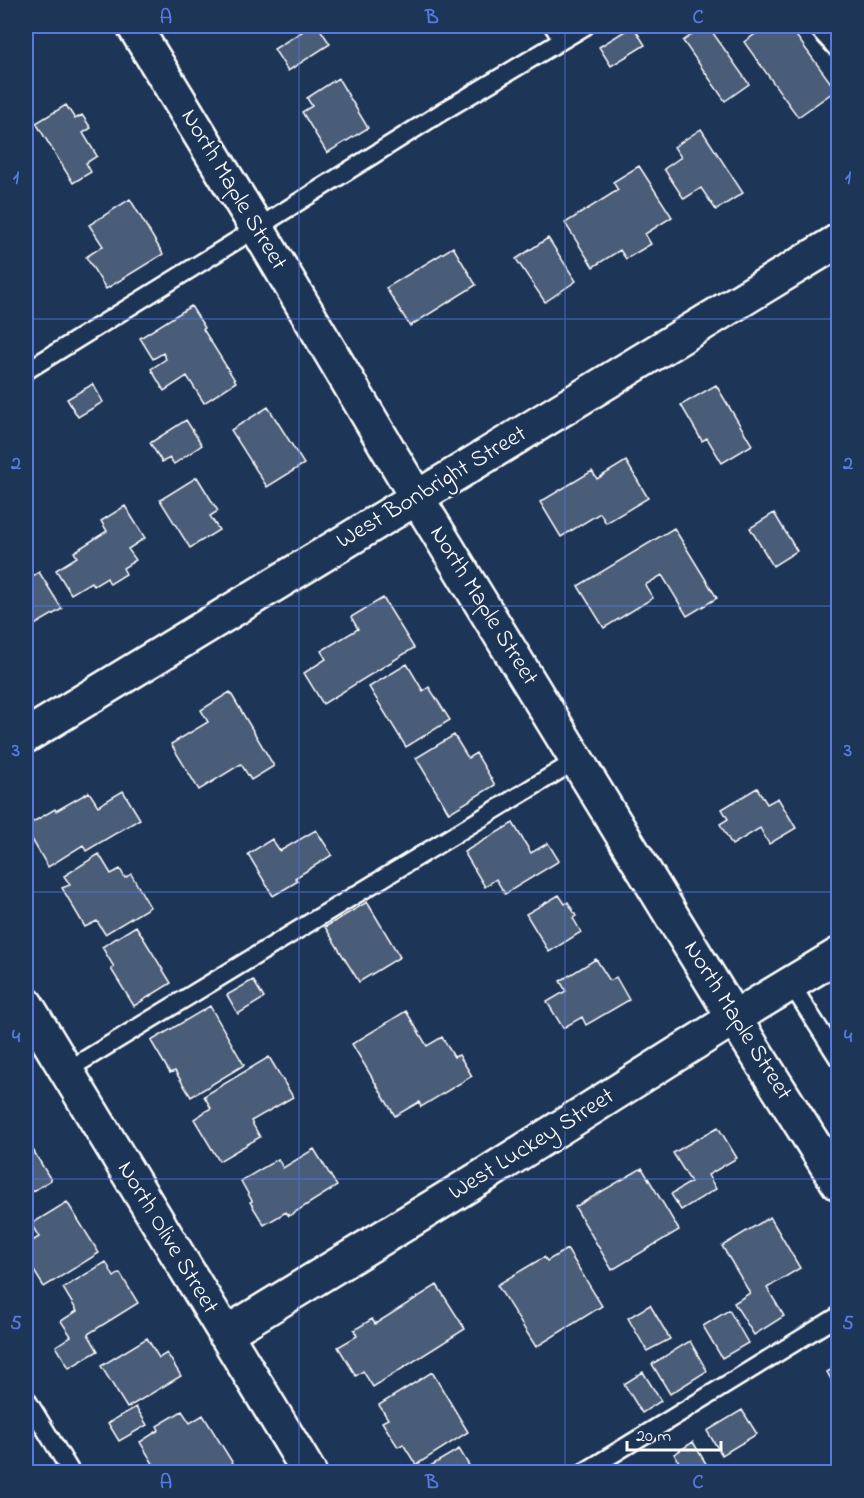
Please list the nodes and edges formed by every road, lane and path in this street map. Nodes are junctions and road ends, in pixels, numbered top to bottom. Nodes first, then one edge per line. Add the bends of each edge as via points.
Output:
1 (134, 26) edge
2 (553, 26) edge
3 (586, 26) edge
4 (816, 26) edge
5 (562, 40) junction
6 (838, 50) edge
7 (257, 228) junction
8 (838, 241) edge
9 (26, 371) edge
10 (417, 498) junction
11 (26, 736) edge
12 (578, 760) junction
13 (838, 956) edge
14 (791, 984) junction
15 (26, 1004) edge
16 (734, 1018) junction
17 (838, 1058) edge
18 (66, 1071) junction
19 (838, 1183) edge
20 (838, 1316) edge
21 (225, 1334) junction
22 (26, 1398) edge
23 (71, 1473) edge
24 (309, 1473) edge
25 (584, 1473) edge

1 - 7 street, North Maple Street
2 - 5 lane
3 - 5 lane
4 - 6 lane
5 - 7 lane
7 - 9 lane
7 - 10 street, North Maple Street
8 - 10 street, West Bonbright Street
10 - 11 street, West Bonbright Street
10 - 12 street, North Maple Street
12 - 16 street, North Maple Street
12 - 18 lane
13 - 14 street, West Luckey Street
14 - 16 street, West Luckey Street
14 - 17 lane
15 - 18 street, North Olive Street
16 - 19 street, North Maple Street
16 - 21 street, West Luckey Street
18 - 21 street, North Olive Street
20 - 25 lane
21 - 24 street, North Olive Street
22 - 23 lane

